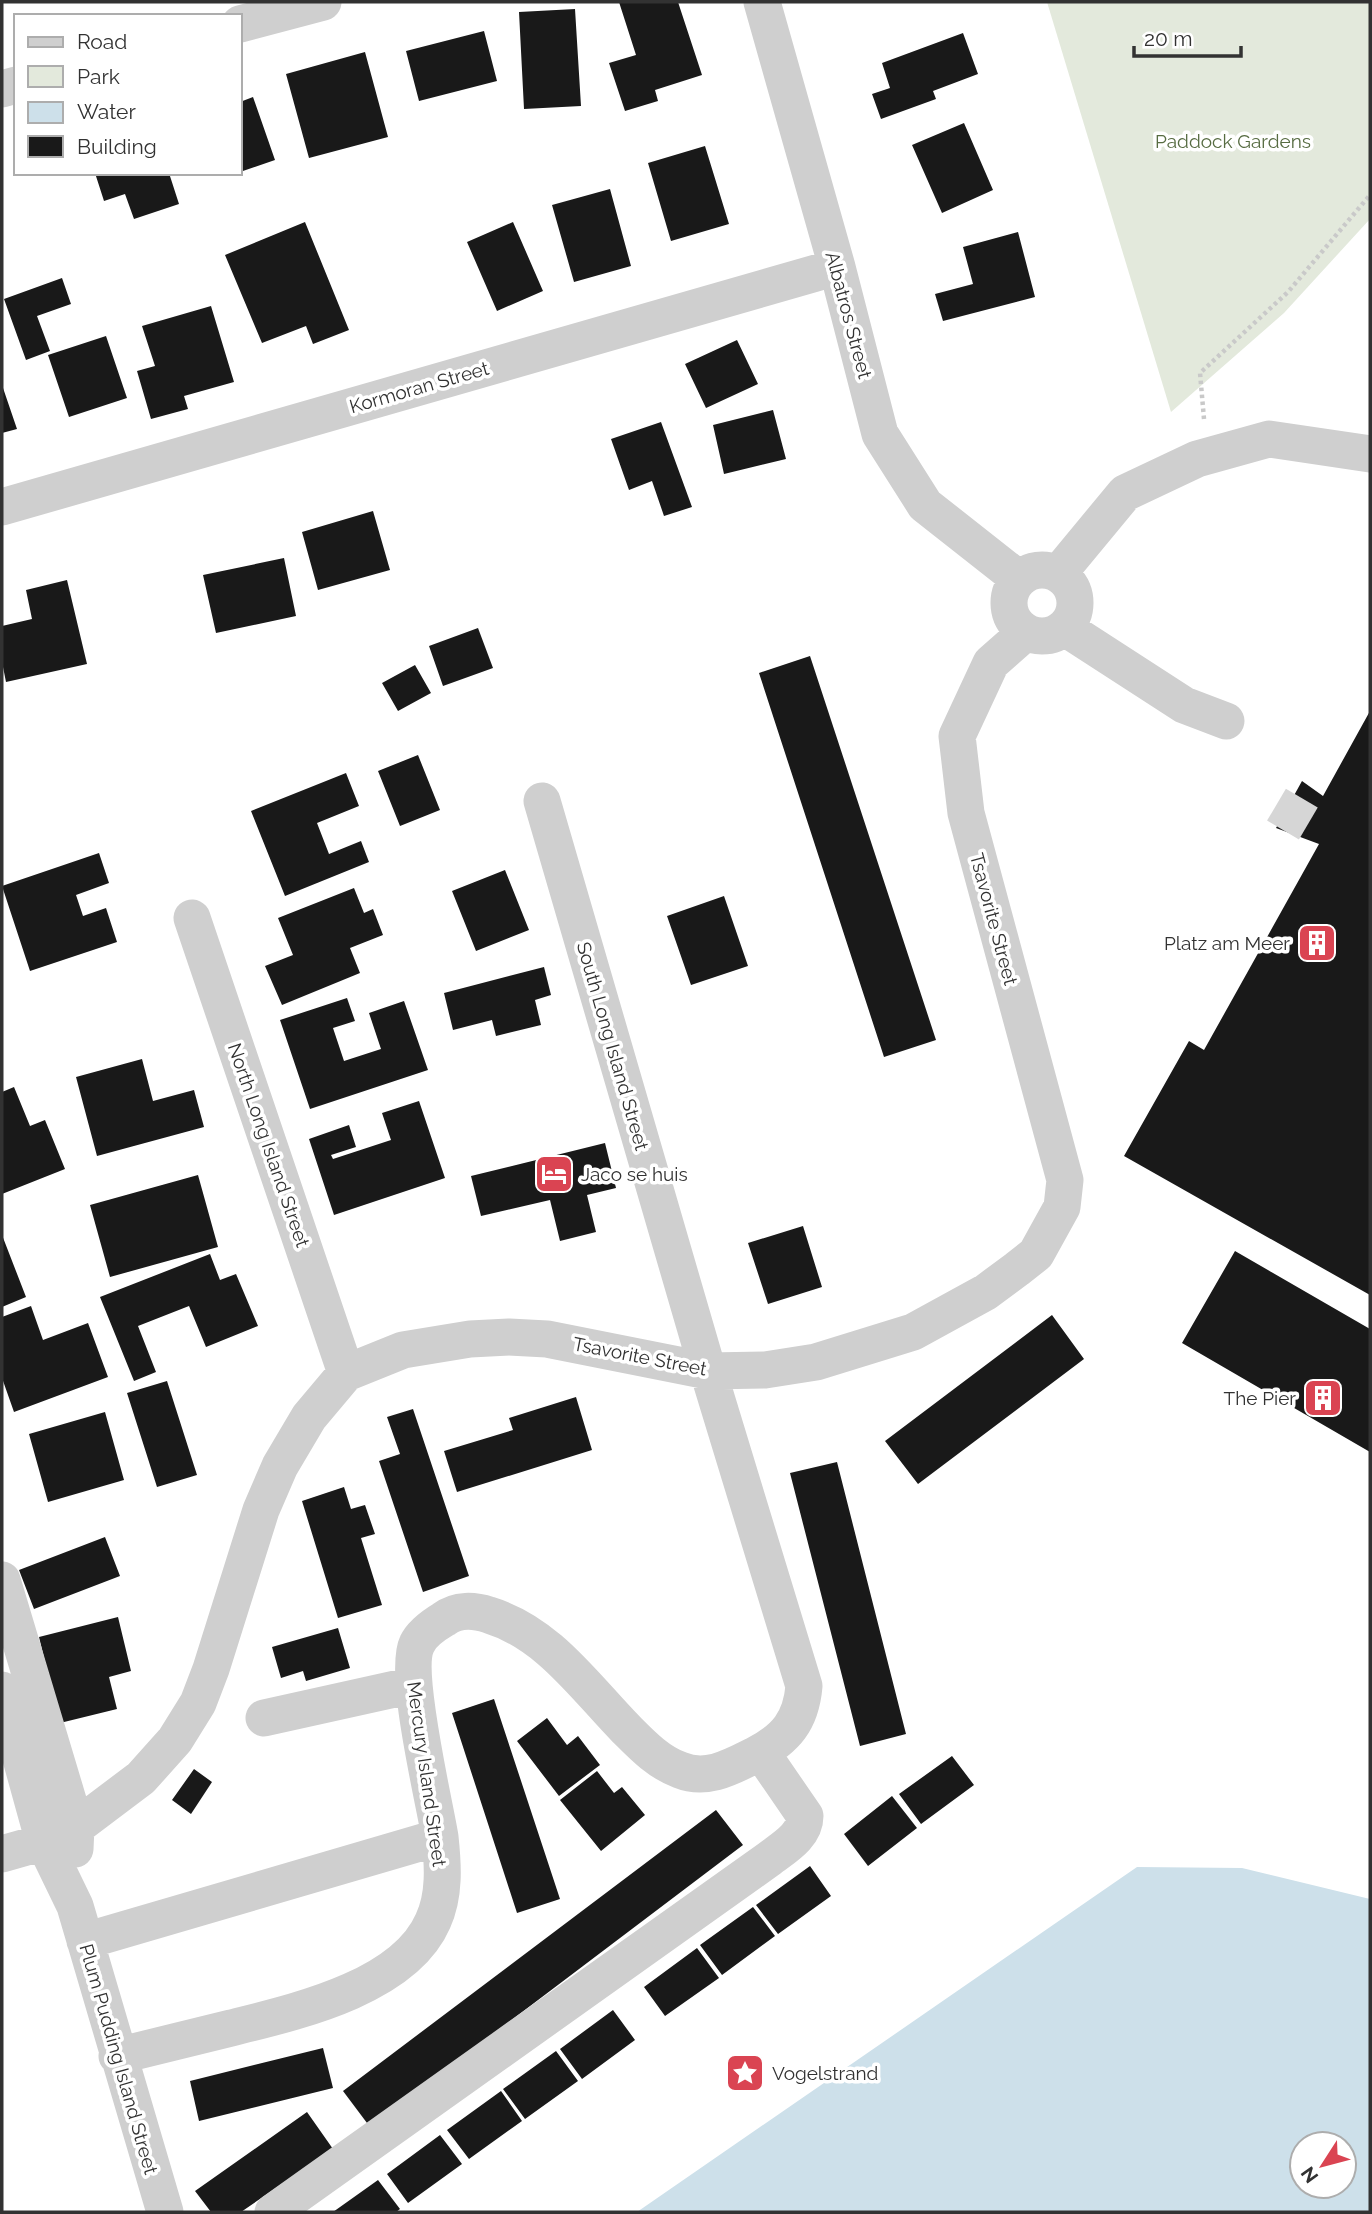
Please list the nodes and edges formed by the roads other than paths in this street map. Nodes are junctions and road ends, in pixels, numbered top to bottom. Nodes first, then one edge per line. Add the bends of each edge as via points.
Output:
1 (323, 2) edge
2 (762, 2) edge
3 (242, 23) edge
4 (837, 267) junction
5 (1370, 454) edge
6 (2, 507) edge
7 (1058, 574) junction
8 (1018, 579) junction
9 (1065, 628) junction
10 (1025, 633) junction
11 (1226, 721) dead end
12 (542, 801) dead end
13 (191, 918) dead end
14 (708, 1371) junction
15 (346, 1373) junction
16 (2, 1580) edge
17 (412, 1685) junction
18 (2, 1690) edge
19 (264, 1718) dead end
20 (761, 1752) junction
21 (60, 1835) junction
22 (440, 1837) junction
23 (2, 1854) edge
24 (85, 1941) junction
25 (117, 2056) junction
26 (165, 2212) edge
27 (273, 2212) edge

1 - 3 street
2 - 4 street, Albatros Street
4 - 6 street, Kormoran Street
4 - 8 street, Albatros Street via 880,434 925,505
5 - 7 street via 1269,439 1197,459 1125,493
7 - 8 street via 1038,569
7 - 9 street via 1073,589 1075,610
8 - 10 street via 1008,597 1011,618
9 - 10 street via 1046,638
9 - 11 street via 1184,705
10 - 14 street, Tsavorite Street via 991,663 957,736 966,813 1065,1180 1062,1207 1036,1254 986,1292 913,1332 816,1362 765,1370
12 - 14 street, South Long Island Street
13 - 15 street, North Long Island Street
14 - 15 street, Tsavorite Street via 547,1339 509,1337 403,1350
14 - 20 street, Mercury Island Street via 804,1686 802,1706 792,1726
15 - 21 street, Tsavorite Street via 309,1417 280,1466 261,1510 198,1703 175,1740 141,1778
16 - 21 street
17 - 19 street
17 - 20 street, Mercury Island Street via 417,1643 428,1631 451,1614 483,1613 511,1622 546,1645 641,1744 682,1772 716,1773
17 - 22 street, Mercury Island Street
18 - 21 street
20 - 27 street via 805,1816 796,1836
21 - 23 street, Tsavorite Street
21 - 24 street, Plum Pudding Island Street
22 - 24 street
22 - 25 street, Mercury Island Street via 441,1896 433,1923 414,1948 377,1978 310,2008
24 - 25 street, Plum Pudding Island Street
25 - 26 street, Plum Pudding Island Street

